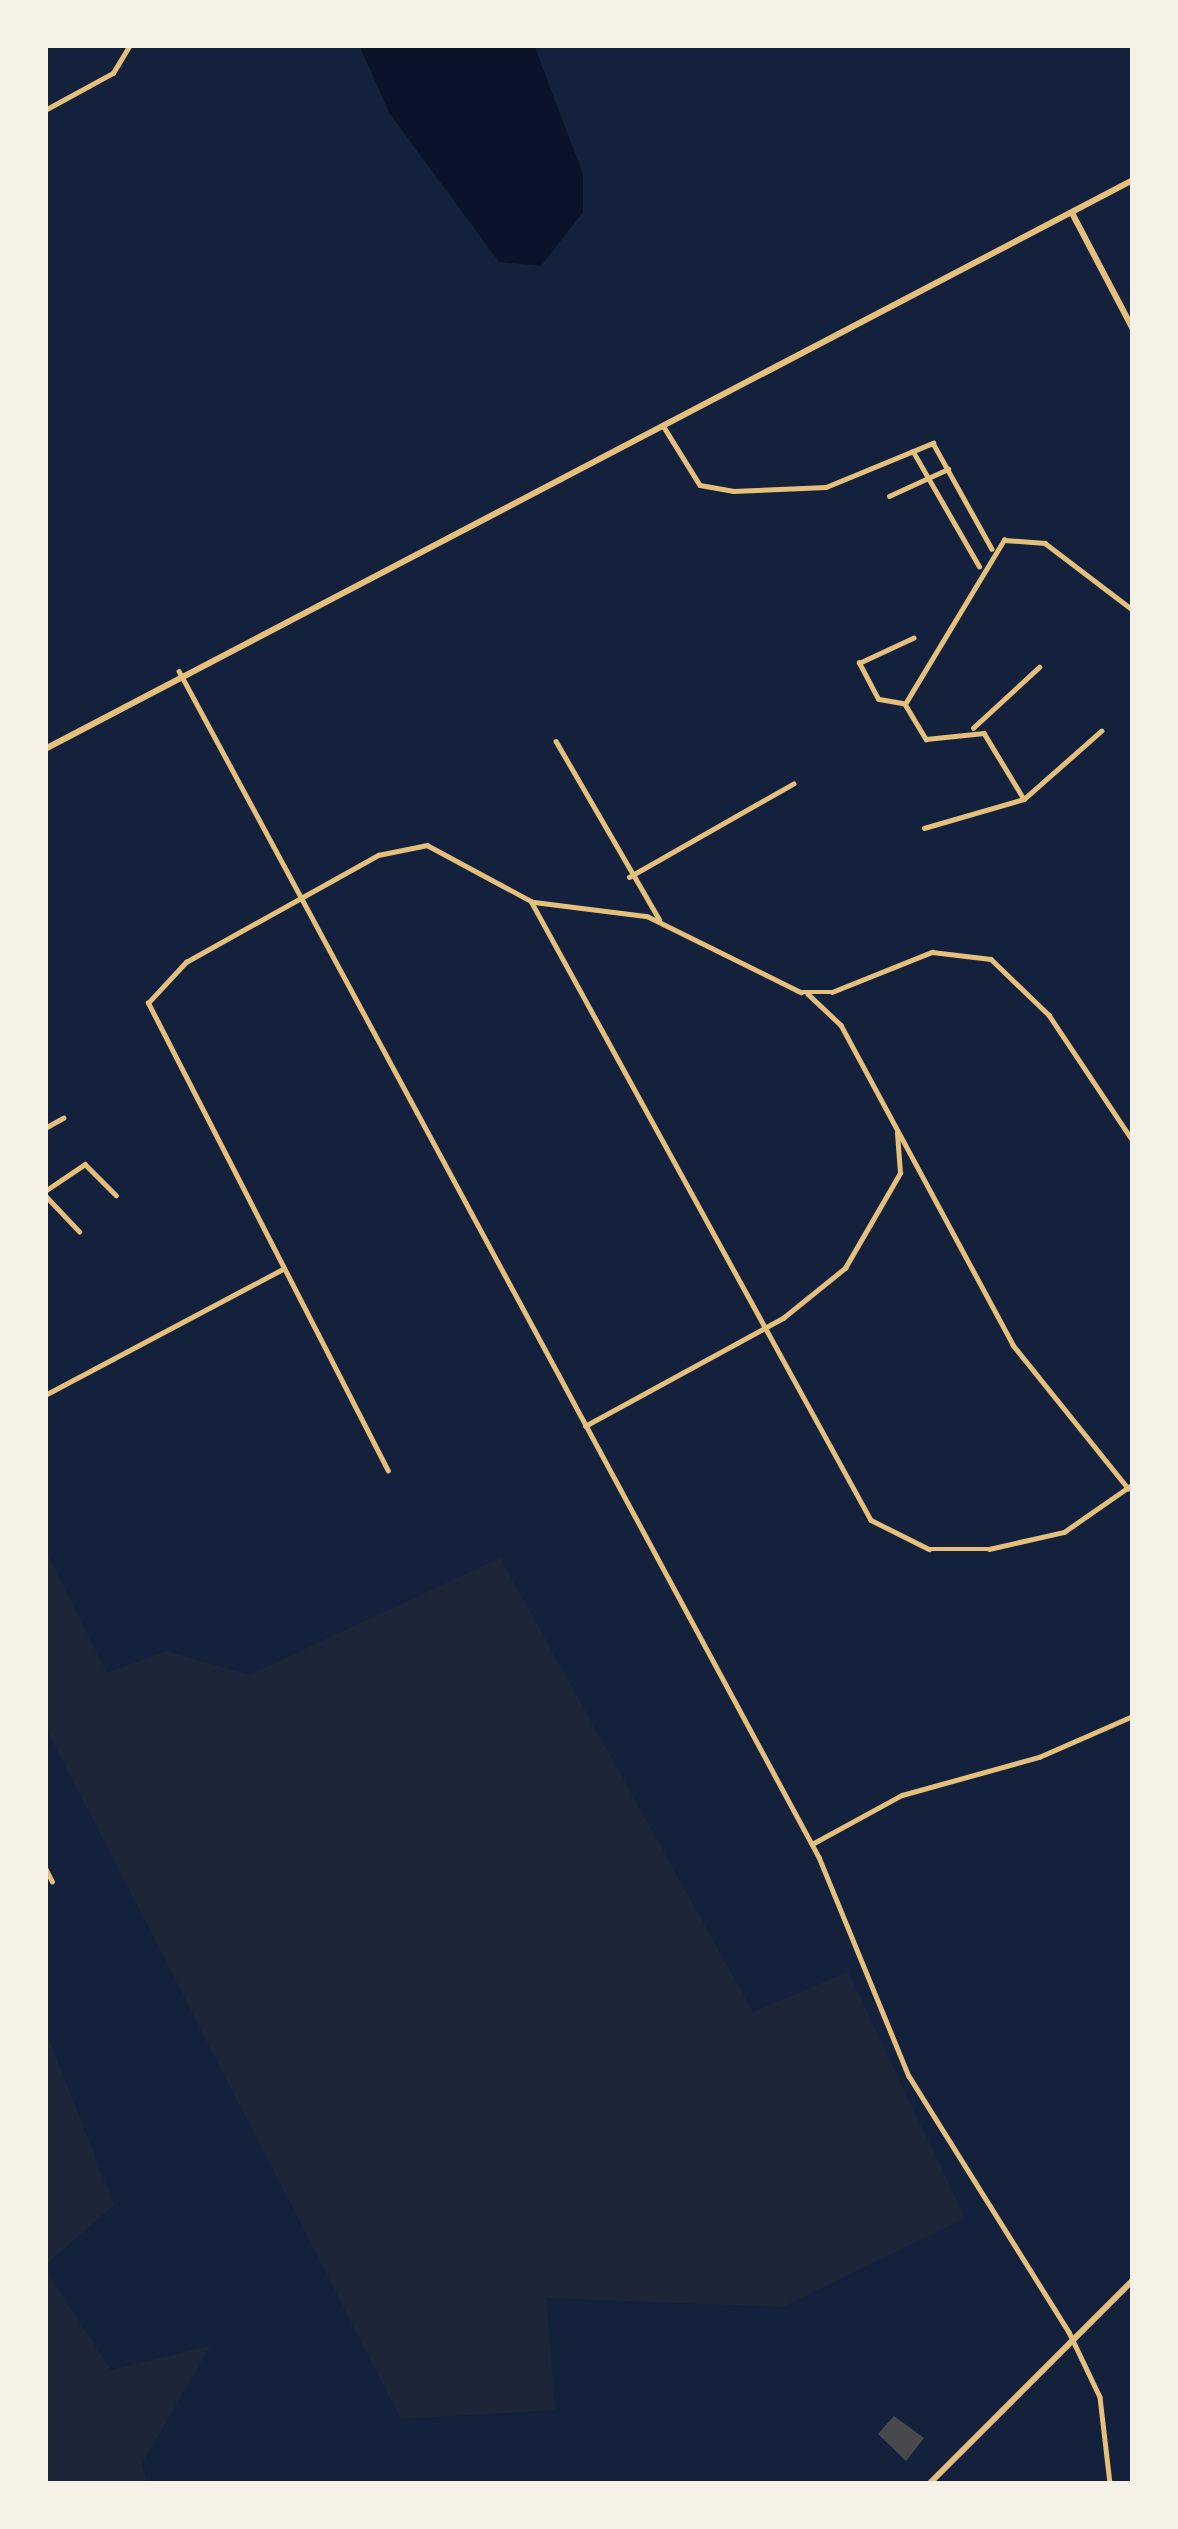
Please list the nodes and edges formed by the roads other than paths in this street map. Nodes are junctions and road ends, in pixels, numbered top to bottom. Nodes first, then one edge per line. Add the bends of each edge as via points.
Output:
1 (130, 45) edge
2 (45, 110) edge
3 (1133, 180) edge
4 (1072, 213) junction
5 (1132, 325) edge
6 (664, 427) junction
7 (914, 452) junction
8 (948, 469) junction
9 (928, 479) junction
10 (889, 496) dead end
11 (992, 549) junction
12 (979, 566) junction
13 (1133, 610) edge
14 (913, 638) dead end
15 (1039, 667) dead end
16 (179, 671) junction
17 (905, 704) junction
18 (971, 731) junction
19 (1101, 731) dead end
20 (556, 741) dead end
21 (45, 749) edge
22 (794, 784) dead end
23 (1024, 799) junction
24 (924, 828) dead end
25 (629, 877) junction
26 (304, 896) junction
27 (531, 902) junction
28 (663, 923) junction
29 (801, 992) junction
30 (63, 1118) dead end
31 (45, 1128) edge
32 (896, 1130) junction
33 (1133, 1141) edge
34 (45, 1193) edge
35 (116, 1195) dead end
36 (79, 1231) dead end
37 (281, 1270) junction
38 (762, 1329) junction
39 (45, 1395) edge
40 (585, 1426) junction
41 (388, 1471) dead end
42 (1131, 1486) edge
43 (1133, 1716) edge
44 (812, 1844) junction
45 (45, 1867) edge
46 (52, 1881) dead end
47 (1133, 2280) edge
48 (1069, 2332) junction
49 (929, 2484) edge
50 (1110, 2484) edge

1 - 2 street via 104,77
3 - 4 street
4 - 5 street
4 - 6 street
6 - 7 street via 713,490 826,487
6 - 16 street
7 - 8 street via 933,443
7 - 9 street
8 - 9 street
8 - 11 street
9 - 10 street
9 - 12 street
11 - 12 street
11 - 13 street via 1035,538
12 - 17 street
14 - 17 street via 859,663 878,698
15 - 18 street
16 - 21 street
16 - 26 street
17 - 18 street via 926,739
18 - 23 street via 993,742
19 - 23 street
20 - 25 street
22 - 25 street
23 - 24 street
25 - 28 street
26 - 27 street via 378,855 427,845
26 - 37 street via 165,975 148,1003
26 - 40 street
27 - 28 street
27 - 38 street
28 - 29 street via 744,973
29 - 32 street via 832,1009
29 - 33 street via 832,992 932,952 991,959 1049,1015
30 - 31 street
32 - 38 street via 900,1173 870,1238 818,1293
32 - 42 street via 1012,1345
34 - 35 street via 85,1165
34 - 36 street
37 - 39 street
37 - 41 street
38 - 40 street
38 - 42 street via 849,1493 898,1538 944,1551 1018,1545 1064,1532
40 - 44 street
43 - 44 street via 1040,1757 933,1782
44 - 48 street via 909,2076
45 - 46 street
47 - 48 street
48 - 49 street
48 - 50 street via 1100,2397

